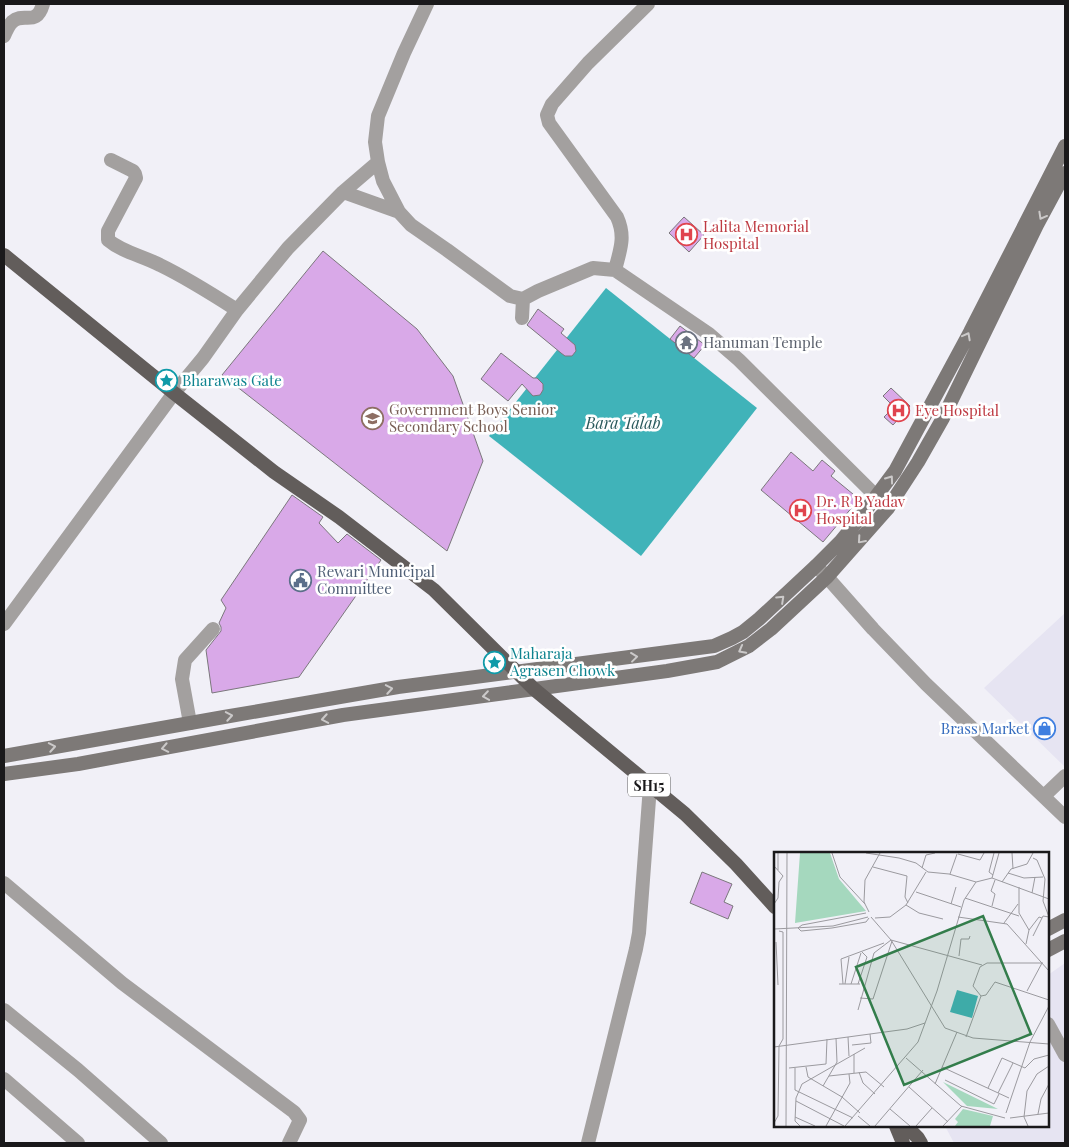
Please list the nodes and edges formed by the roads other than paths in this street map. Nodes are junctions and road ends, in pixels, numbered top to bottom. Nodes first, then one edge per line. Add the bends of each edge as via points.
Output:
1 (43, 4) edge
2 (427, 4) edge
3 (648, 4) edge
4 (4, 36) edge
5 (1065, 146) edge
6 (111, 160) dead end
7 (378, 162) junction
8 (1065, 174) edge
9 (344, 192) junction
10 (399, 212) junction
11 (4, 254) edge
12 (615, 270) junction
13 (523, 299) junction
14 (237, 310) junction
15 (522, 318) dead end
16 (174, 393) junction
17 (877, 497) junction
18 (888, 508) junction
19 (816, 566) junction
20 (827, 577) junction
21 (4, 624) edge
22 (213, 629) dead end
23 (517, 671) junction
24 (534, 689) junction
25 (190, 723) junction
26 (4, 756) edge
27 (4, 774) edge
28 (1065, 776) edge
29 (650, 786) junction
30 (1044, 796) junction
31 (1065, 817) edge
32 (4, 883) edge
33 (774, 906) edge
34 (1065, 920) edge
35 (1049, 928) edge
36 (1065, 941) edge
37 (1049, 949) edge
38 (4, 1010) edge
39 (1049, 1026) edge
40 (1065, 1055) edge
41 (4, 1079) edge
42 (896, 1127) edge
43 (907, 1127) edge
44 (155, 1141) edge
45 (78, 1143) edge
46 (290, 1143) edge
47 (588, 1143) edge
48 (903, 1143) edge
49 (921, 1143) edge

1 - 4 street via 41,12 33,18 12,22
2 - 7 street via 378,116 375,142
3 - 12 street via 588,63 552,104 547,115 549,123 621,226
17 -> 5 main road via 896,471
6 - 14 street via 133,171 136,178 108,231 108,240 178,274
7 - 9 street
7 - 10 street via 383,181
8 -> 18 main road via 943,418
9 - 10 street
9 - 14 street via 288,248
10 - 13 street via 510,296
11 - 16 main road
12 - 13 street via 593,268
12 - 17 street via 709,334
13 - 15 street
14 - 16 street
16 - 21 street
16 - 23 main road via 274,472 434,590
17 - 18 street
17 - 19 main road
18 -> 20 main road
19 - 20 street
23 -> 19 main road via 714,646 759,619
20 -> 24 main road via 749,646 717,662
20 - 30 street via 926,684
22 - 25 street via 185,660 182,678
23 - 24 main road, SH15
25 -> 23 main road via 398,687
24 -> 27 main road via 343,715 78,764
24 - 29 main road, SH15
26 -> 25 main road
28 - 30 street
29 - 33 main road, SH15 via 736,864
29 - 47 street via 640,926
30 - 31 street
32 - 46 street via 122,983 294,1112 300,1120
34 - 35 main road
36 - 37 main road
38 - 44 street via 78,1070
39 - 40 street
41 - 45 street
42 - 48 main road
43 - 49 main road

